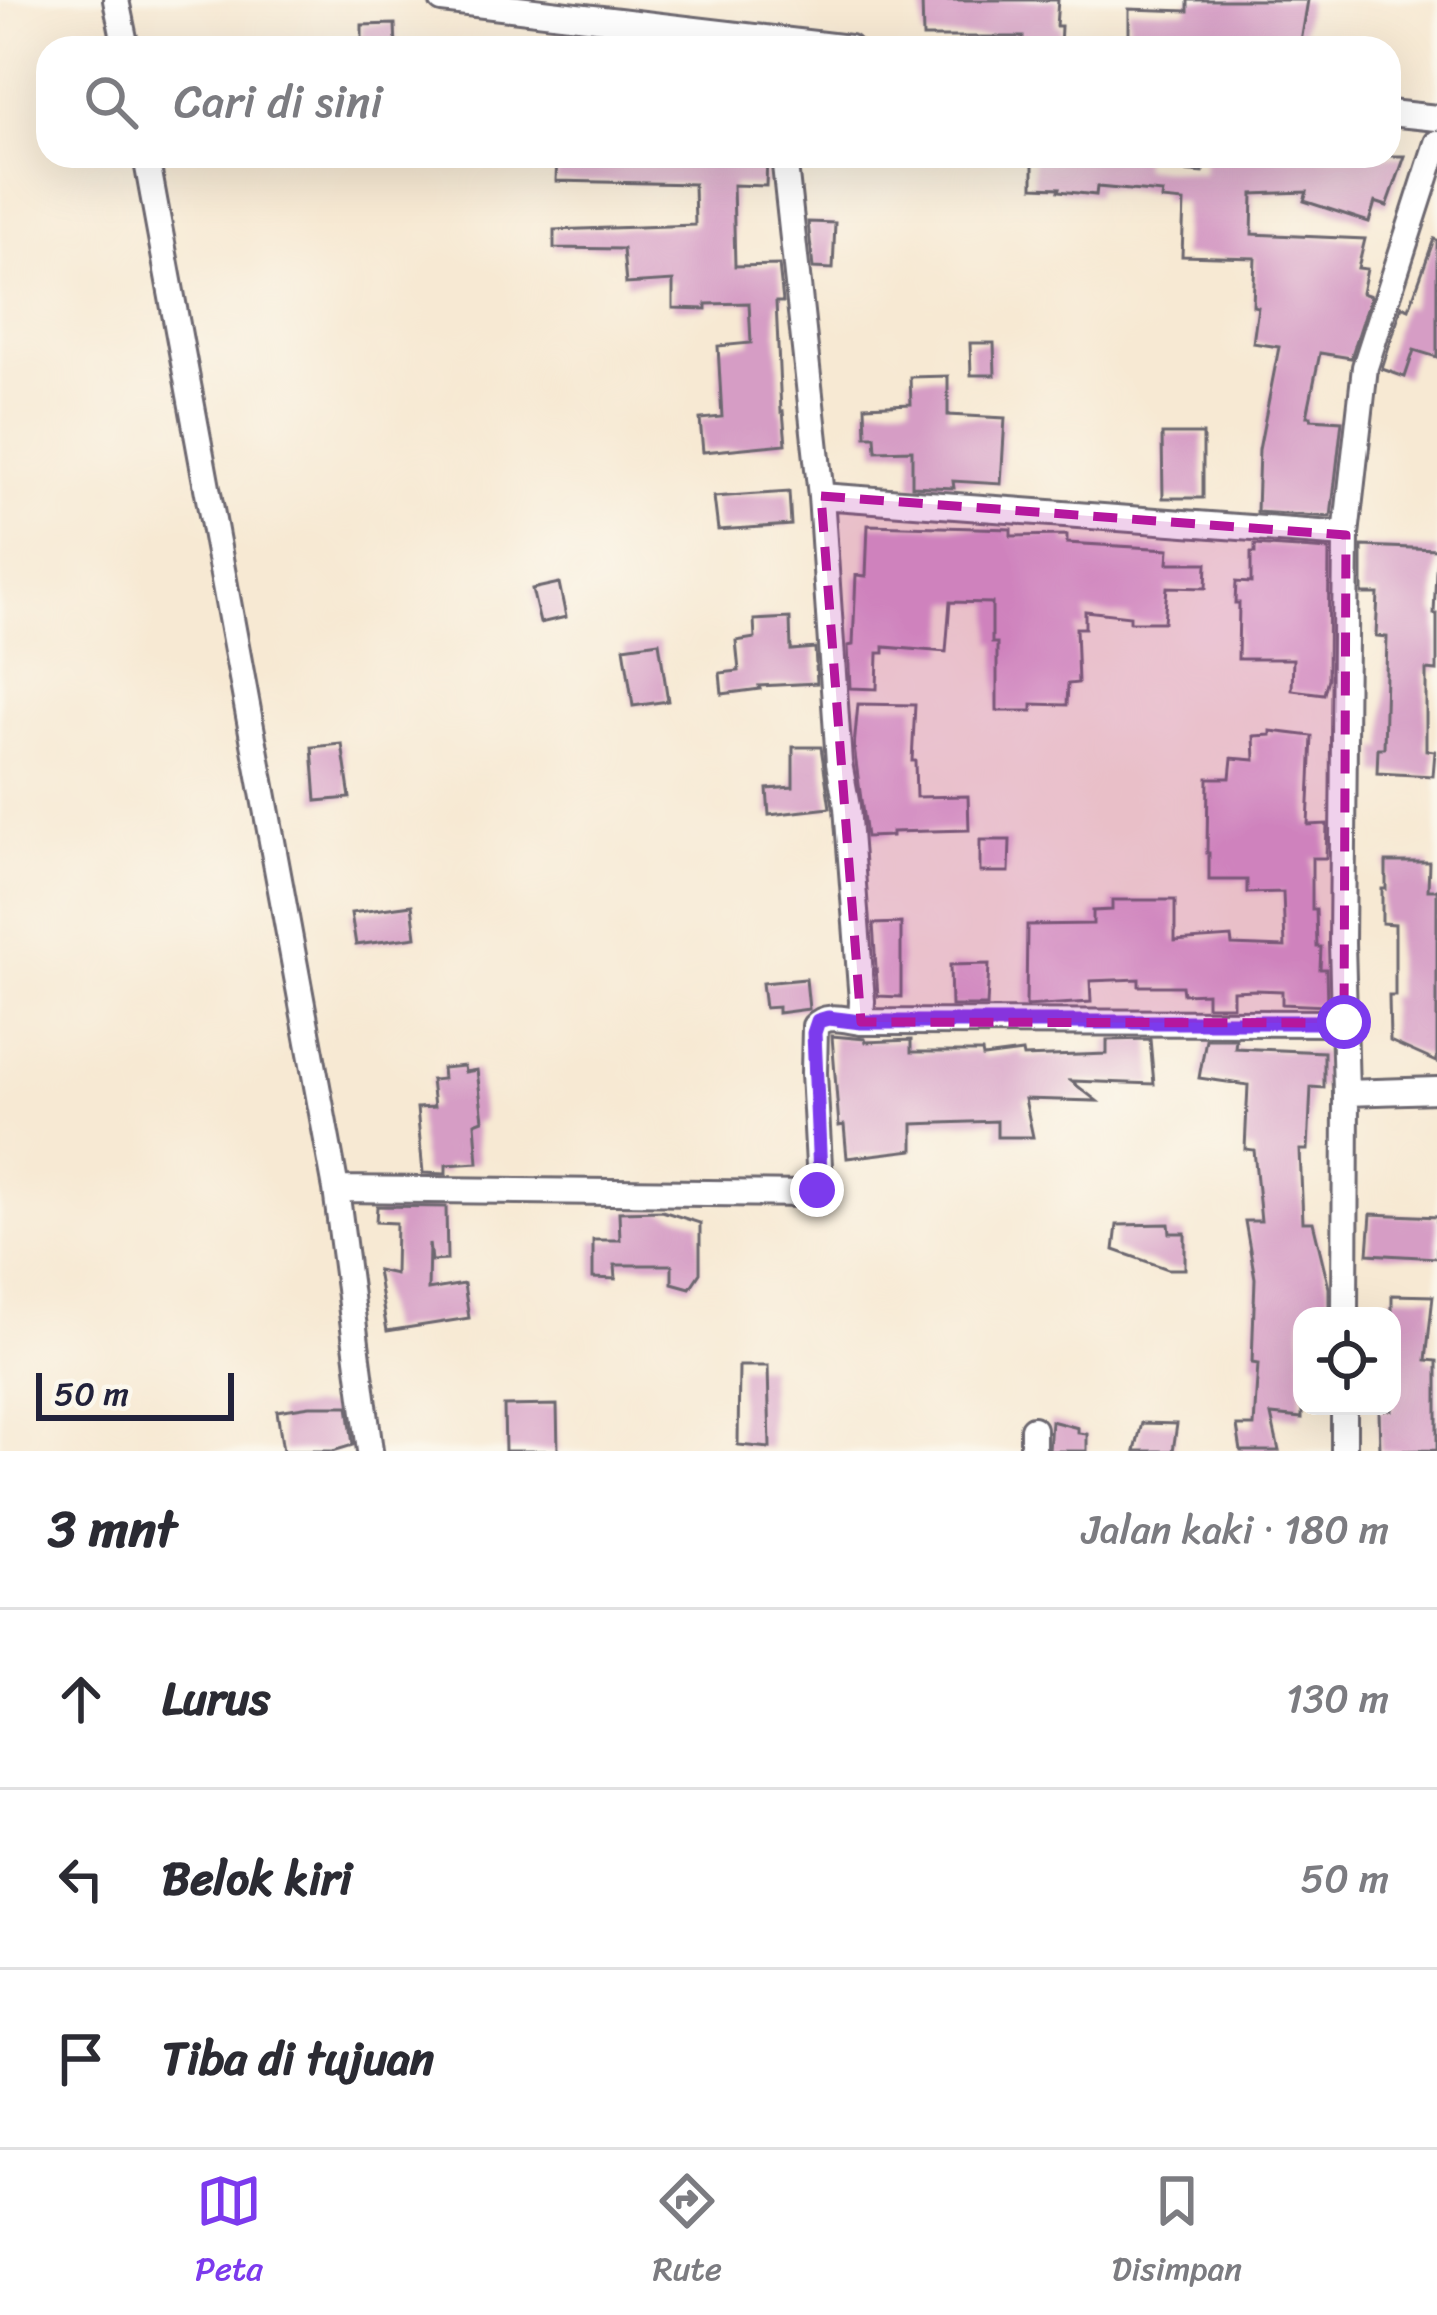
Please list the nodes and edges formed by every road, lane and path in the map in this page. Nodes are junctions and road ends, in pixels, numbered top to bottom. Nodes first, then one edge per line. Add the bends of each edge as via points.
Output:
1 (116, 0) edge
2 (442, 0) edge
3 (123, 36) edge
4 (719, 36) edge
5 (1401, 114) edge
6 (1437, 118) edge
7 (1437, 143) edge
8 (148, 168) edge
9 (785, 168) edge
10 (821, 496) junction
11 (1346, 535) junction
12 (861, 1022) junction
13 (1344, 1022) junction
14 (1437, 1090) edge
15 (1346, 1093) junction
16 (336, 1189) junction
17 (1345, 1307) edge
18 (1344, 1415) edge
19 (370, 1451) edge
20 (1344, 1451) edge

1 - 3 street
2 - 4 street
5 - 6 street
7 - 11 street via 1365,367
8 - 16 street
9 - 10 street
10 - 11 street
10 - 12 street
11 - 13 street
12 - 13 street
12 - 16 street via 828,1018 815,1026 820,1184 811,1194
13 - 15 street
14 - 15 street
15 - 17 street
16 - 19 street
18 - 20 street

